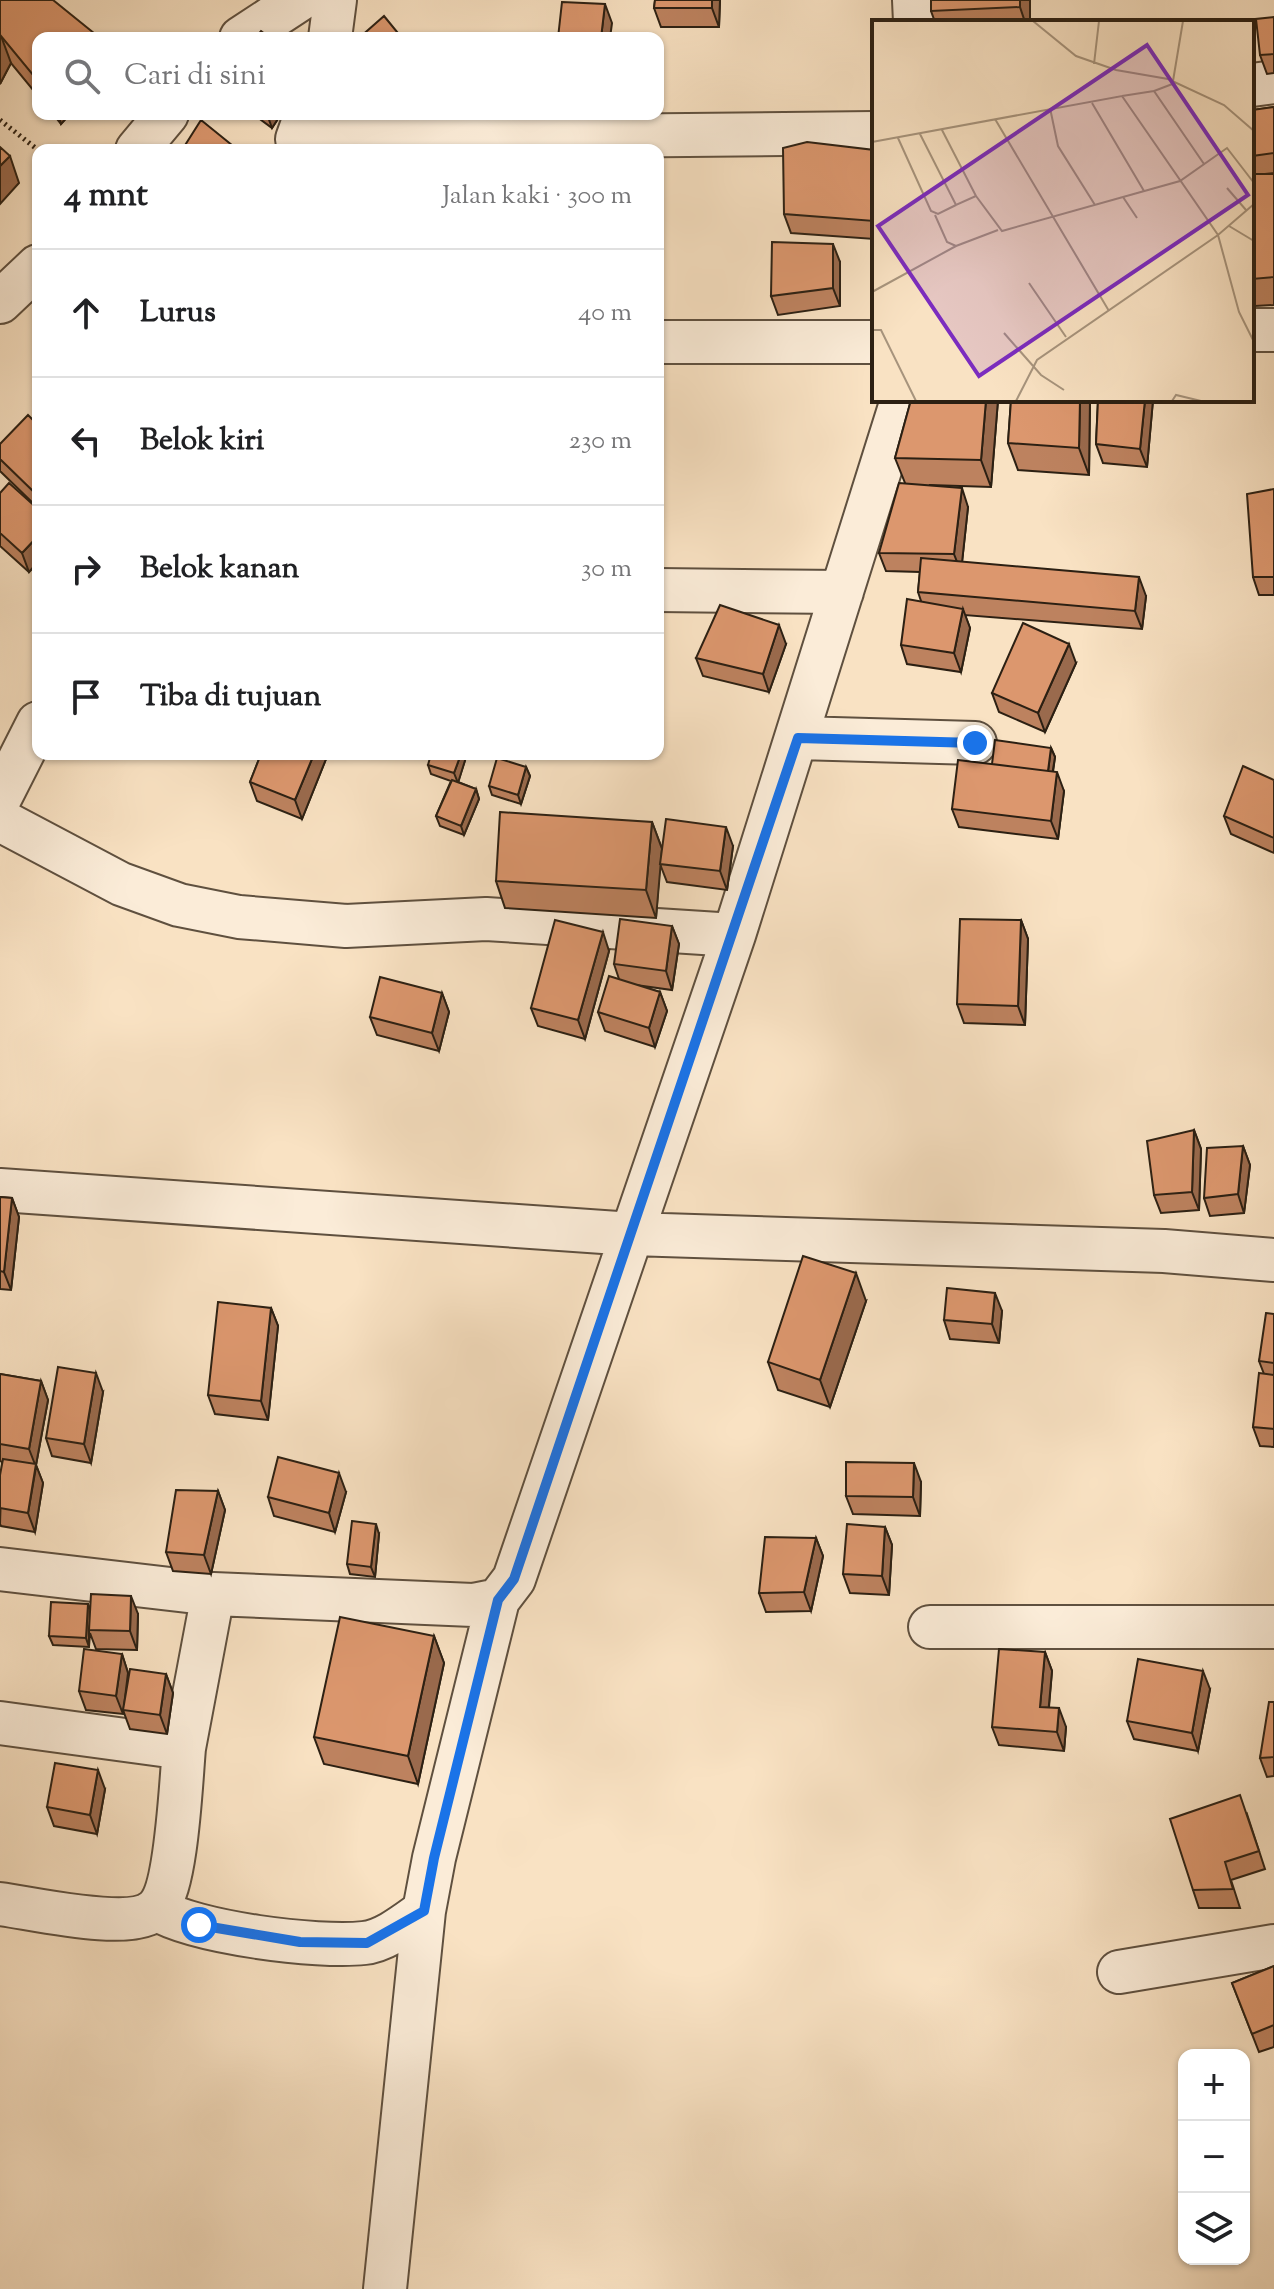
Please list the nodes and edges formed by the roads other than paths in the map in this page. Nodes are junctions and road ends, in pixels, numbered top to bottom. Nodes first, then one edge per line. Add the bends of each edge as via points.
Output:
1 (299, 0) edge
2 (335, 0) edge
3 (914, 0) edge
4 (915, 20) edge
5 (250, 32) edge
6 (331, 32) edge
7 (1274, 82) edge
8 (1254, 85) edge
9 (162, 120) edge
10 (872, 133) edge
11 (298, 134) edge
12 (142, 144) edge
13 (32, 272) edge
14 (0, 302) edge
15 (664, 342) edge
16 (872, 342) edge
17 (901, 402) edge
18 (664, 590) edge
19 (842, 592) junction
20 (32, 735) edge
21 (798, 738) junction
22 (975, 743) dead end
23 (0, 798) edge
24 (0, 820) edge
25 (734, 935) junction
26 (0, 1190) edge
27 (632, 1234) junction
28 (1274, 1260) edge
29 (0, 1569) edge
30 (213, 1594) junction
31 (498, 1600) junction
32 (930, 1627) dead end
33 (1274, 1627) edge
34 (0, 1723) edge
35 (184, 1748) junction
36 (0, 1904) edge
37 (156, 1909) junction
38 (424, 1911) junction
39 (1274, 1946) edge
40 (1119, 1972) dead end
41 (385, 2289) edge

1 - 5 street
2 - 6 street
3 - 4 street
7 - 8 street
9 - 12 street
10 - 11 street
13 - 14 street
15 - 16 street
17 - 19 street
18 - 19 street
19 - 21 street
20 - 23 street
21 - 22 street
21 - 25 street
24 - 25 street via 121,884 179,905 239,917 346,926 486,919
25 - 27 street
26 - 27 street
27 - 28 street via 1164,1251
27 - 31 street via 514,1579
29 - 30 street
30 - 31 street via 473,1605
30 - 35 street
31 - 38 street
32 - 33 street
34 - 35 street
35 - 37 street via 173,1856
36 - 37 street via 122,1920
37 - 38 street via 199,1925 300,1942 367,1943
38 - 41 street
39 - 40 street

